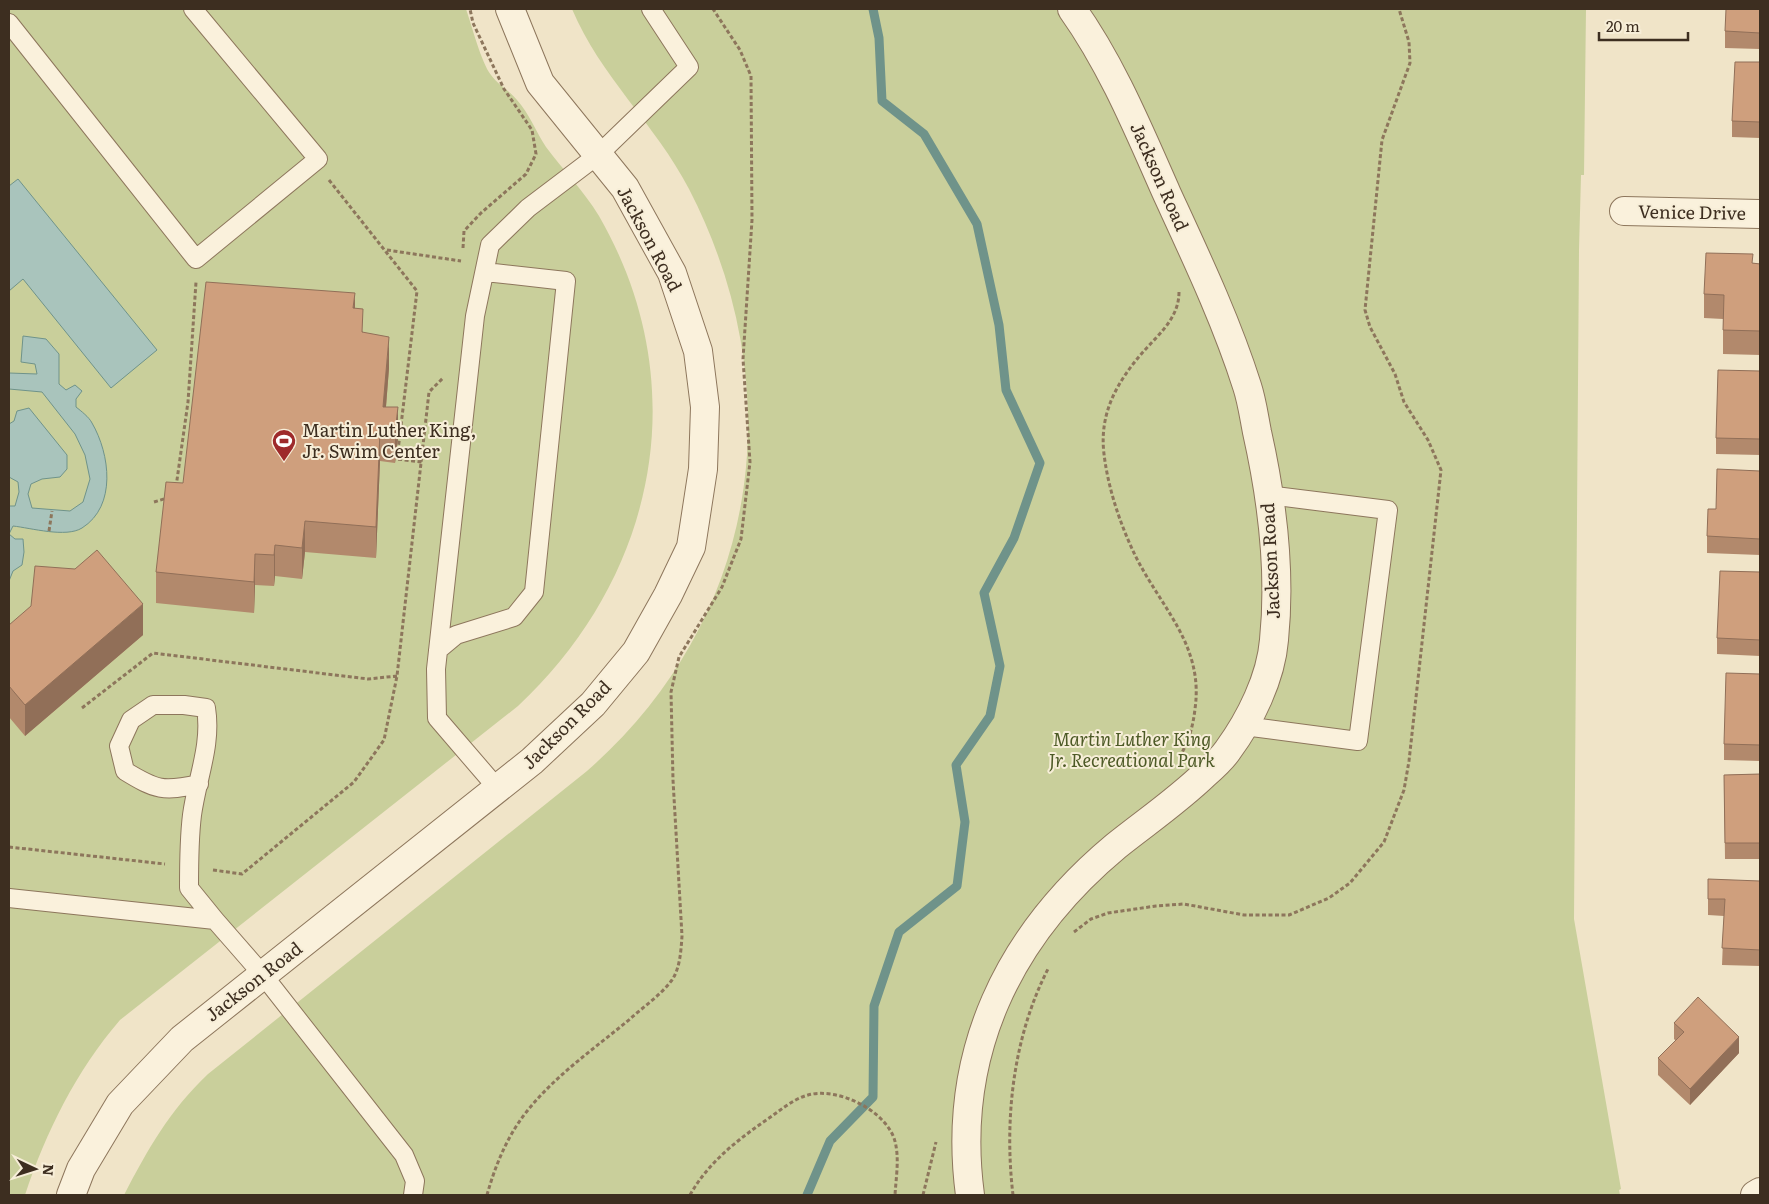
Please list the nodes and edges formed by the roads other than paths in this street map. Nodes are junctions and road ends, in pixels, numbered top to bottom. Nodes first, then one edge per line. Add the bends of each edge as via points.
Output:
1 (193, 9) edge
2 (510, 9) edge
3 (651, 9) edge
4 (1072, 9) edge
5 (9, 22) edge
6 (598, 155) junction
7 (1624, 211) dead end
8 (1760, 214) edge
9 (485, 272) junction
10 (1268, 495) junction
11 (438, 650) junction
12 (1244, 726) junction
13 (199, 784) junction
14 (498, 789) junction
15 (9, 898) edge
16 (215, 920) junction
17 (263, 975) junction
18 (1760, 1192) edge
19 (71, 1195) edge
20 (413, 1195) edge
21 (970, 1195) edge
22 (1755, 1195) edge

1 - 5 lane via 318,158 196,259
2 - 6 street, Jackson Road via 540,83
3 - 6 lane via 689,67
4 - 10 street, Jackson Road via 1109,70 1220,313 1248,389
6 - 9 lane via 528,208 490,245
6 - 14 street, Jackson Road via 625,188 672,273 698,351 706,407 703,469 691,547 636,652 593,704
7 - 8 street, Venice Drive
9 - 11 lane via 475,316
9 - 11 lane via 566,281 534,592 514,617 456,635
10 - 12 street, Jackson Road via 1276,571 1274,642 1256,706
10 - 12 lane via 1388,510 1358,740
11 - 14 lane via 437,718
12 - 21 street, Jackson Road via 1226,754 1179,799 1118,844 1080,878 1043,919 1011,968 982,1031 967,1102
13 - 13 lane via 178,789 151,787 125,771 119,746 131,720 153,705 206,708 209,727
13 - 16 lane via 192,814 189,888
14 - 17 street, Jackson Road
15 - 16 lane
16 - 17 lane
17 - 19 street, Jackson Road via 182,1039 120,1104 81,1169
17 - 20 lane via 404,1155 415,1181
18 - 22 street

